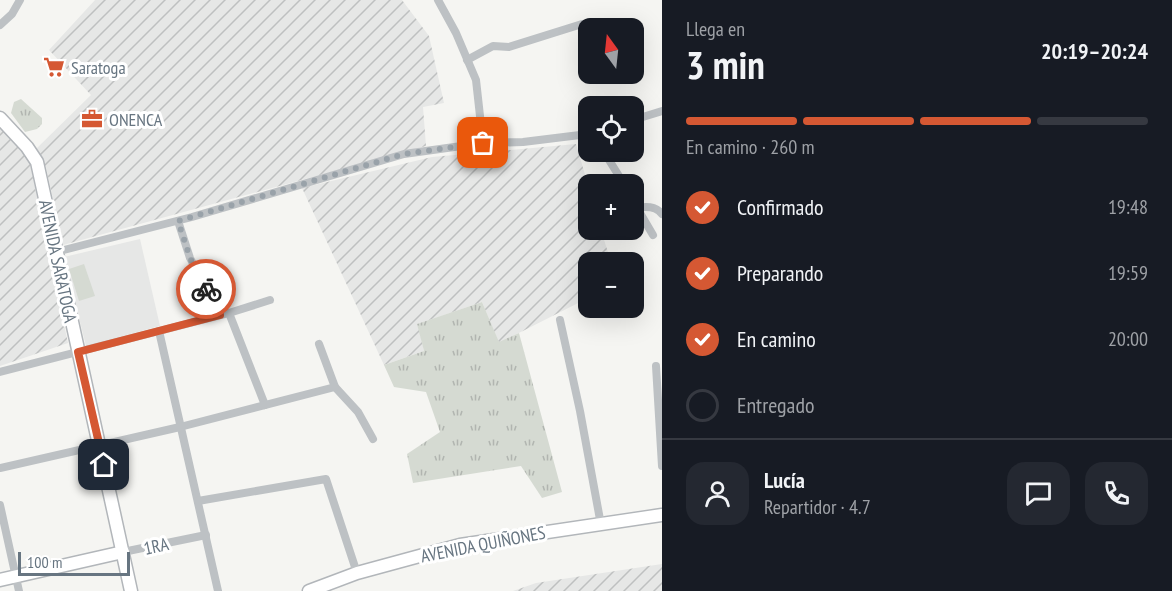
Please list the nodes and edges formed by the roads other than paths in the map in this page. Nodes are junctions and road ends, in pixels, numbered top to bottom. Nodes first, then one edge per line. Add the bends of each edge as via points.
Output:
1 (20, 0) edge
2 (438, 0) edge
3 (0, 25) edge
4 (578, 25) edge
5 (467, 60) junction
6 (662, 111) edge
7 (644, 117) edge
8 (0, 118) edge
9 (578, 135) edge
10 (483, 143) junction
11 (644, 205) edge
12 (662, 214) edge
13 (644, 220) edge
14 (178, 221) junction
15 (653, 235) dead end
16 (56, 252) junction
17 (270, 300) dead end
18 (229, 313) junction
19 (220, 315) junction
20 (560, 320) dead end
21 (159, 332) junction
22 (319, 344) dead end
23 (78, 352) junction
24 (656, 366) dead end
25 (0, 372) edge
26 (335, 387) junction
27 (265, 405) junction
28 (180, 427) junction
29 (373, 439) dead end
30 (100, 446) junction
31 (662, 466) edge
32 (0, 468) edge
33 (198, 501) junction
34 (0, 505) edge
35 (662, 515) edge
36 (601, 525) junction
37 (206, 535) junction
38 (123, 552) junction
39 (357, 573) junction
40 (16, 577) junction
41 (0, 580) edge
42 (19, 591) edge
43 (131, 591) edge
44 (218, 591) edge
45 (309, 591) edge

1 - 3 street
2 - 5 street
4 - 5 street via 509,47 493,46
5 - 10 street via 476,80
6 - 7 street
8 - 16 main road, AVENIDA SARATOGA via 37,162
9 - 10 street
10 - 14 street via 404,154
11 - 12 street
13 - 15 street
14 - 16 street
14 - 19 street via 190,258
16 - 23 main road, AVENIDA SARATOGA
17 - 18 street
18 - 19 street
18 - 27 street
19 - 21 street
20 - 36 street
21 - 23 street
21 - 28 street
22 - 26 street
23 - 25 street
23 - 30 main road, AVENIDA SARATOGA
24 - 31 street
26 - 27 street
26 - 29 street via 358,412
27 - 28 street
28 - 30 street
28 - 33 street
30 - 32 street
30 - 38 main road, AVENIDA SARATOGA
33 - 37 street
33 - 39 street via 326,479
34 - 40 street
35 - 36 main road, AVENIDA QUIÑONES
36 - 39 main road, AVENIDA QUIÑONES via 460,545
37 - 38 street, 1RA
37 - 44 street
38 - 40 main road, 1RA
38 - 43 main road, AVENIDA SARATOGA
39 - 45 main road, AVENIDA QUIÑONES
40 - 41 main road, 1RA
40 - 42 street

